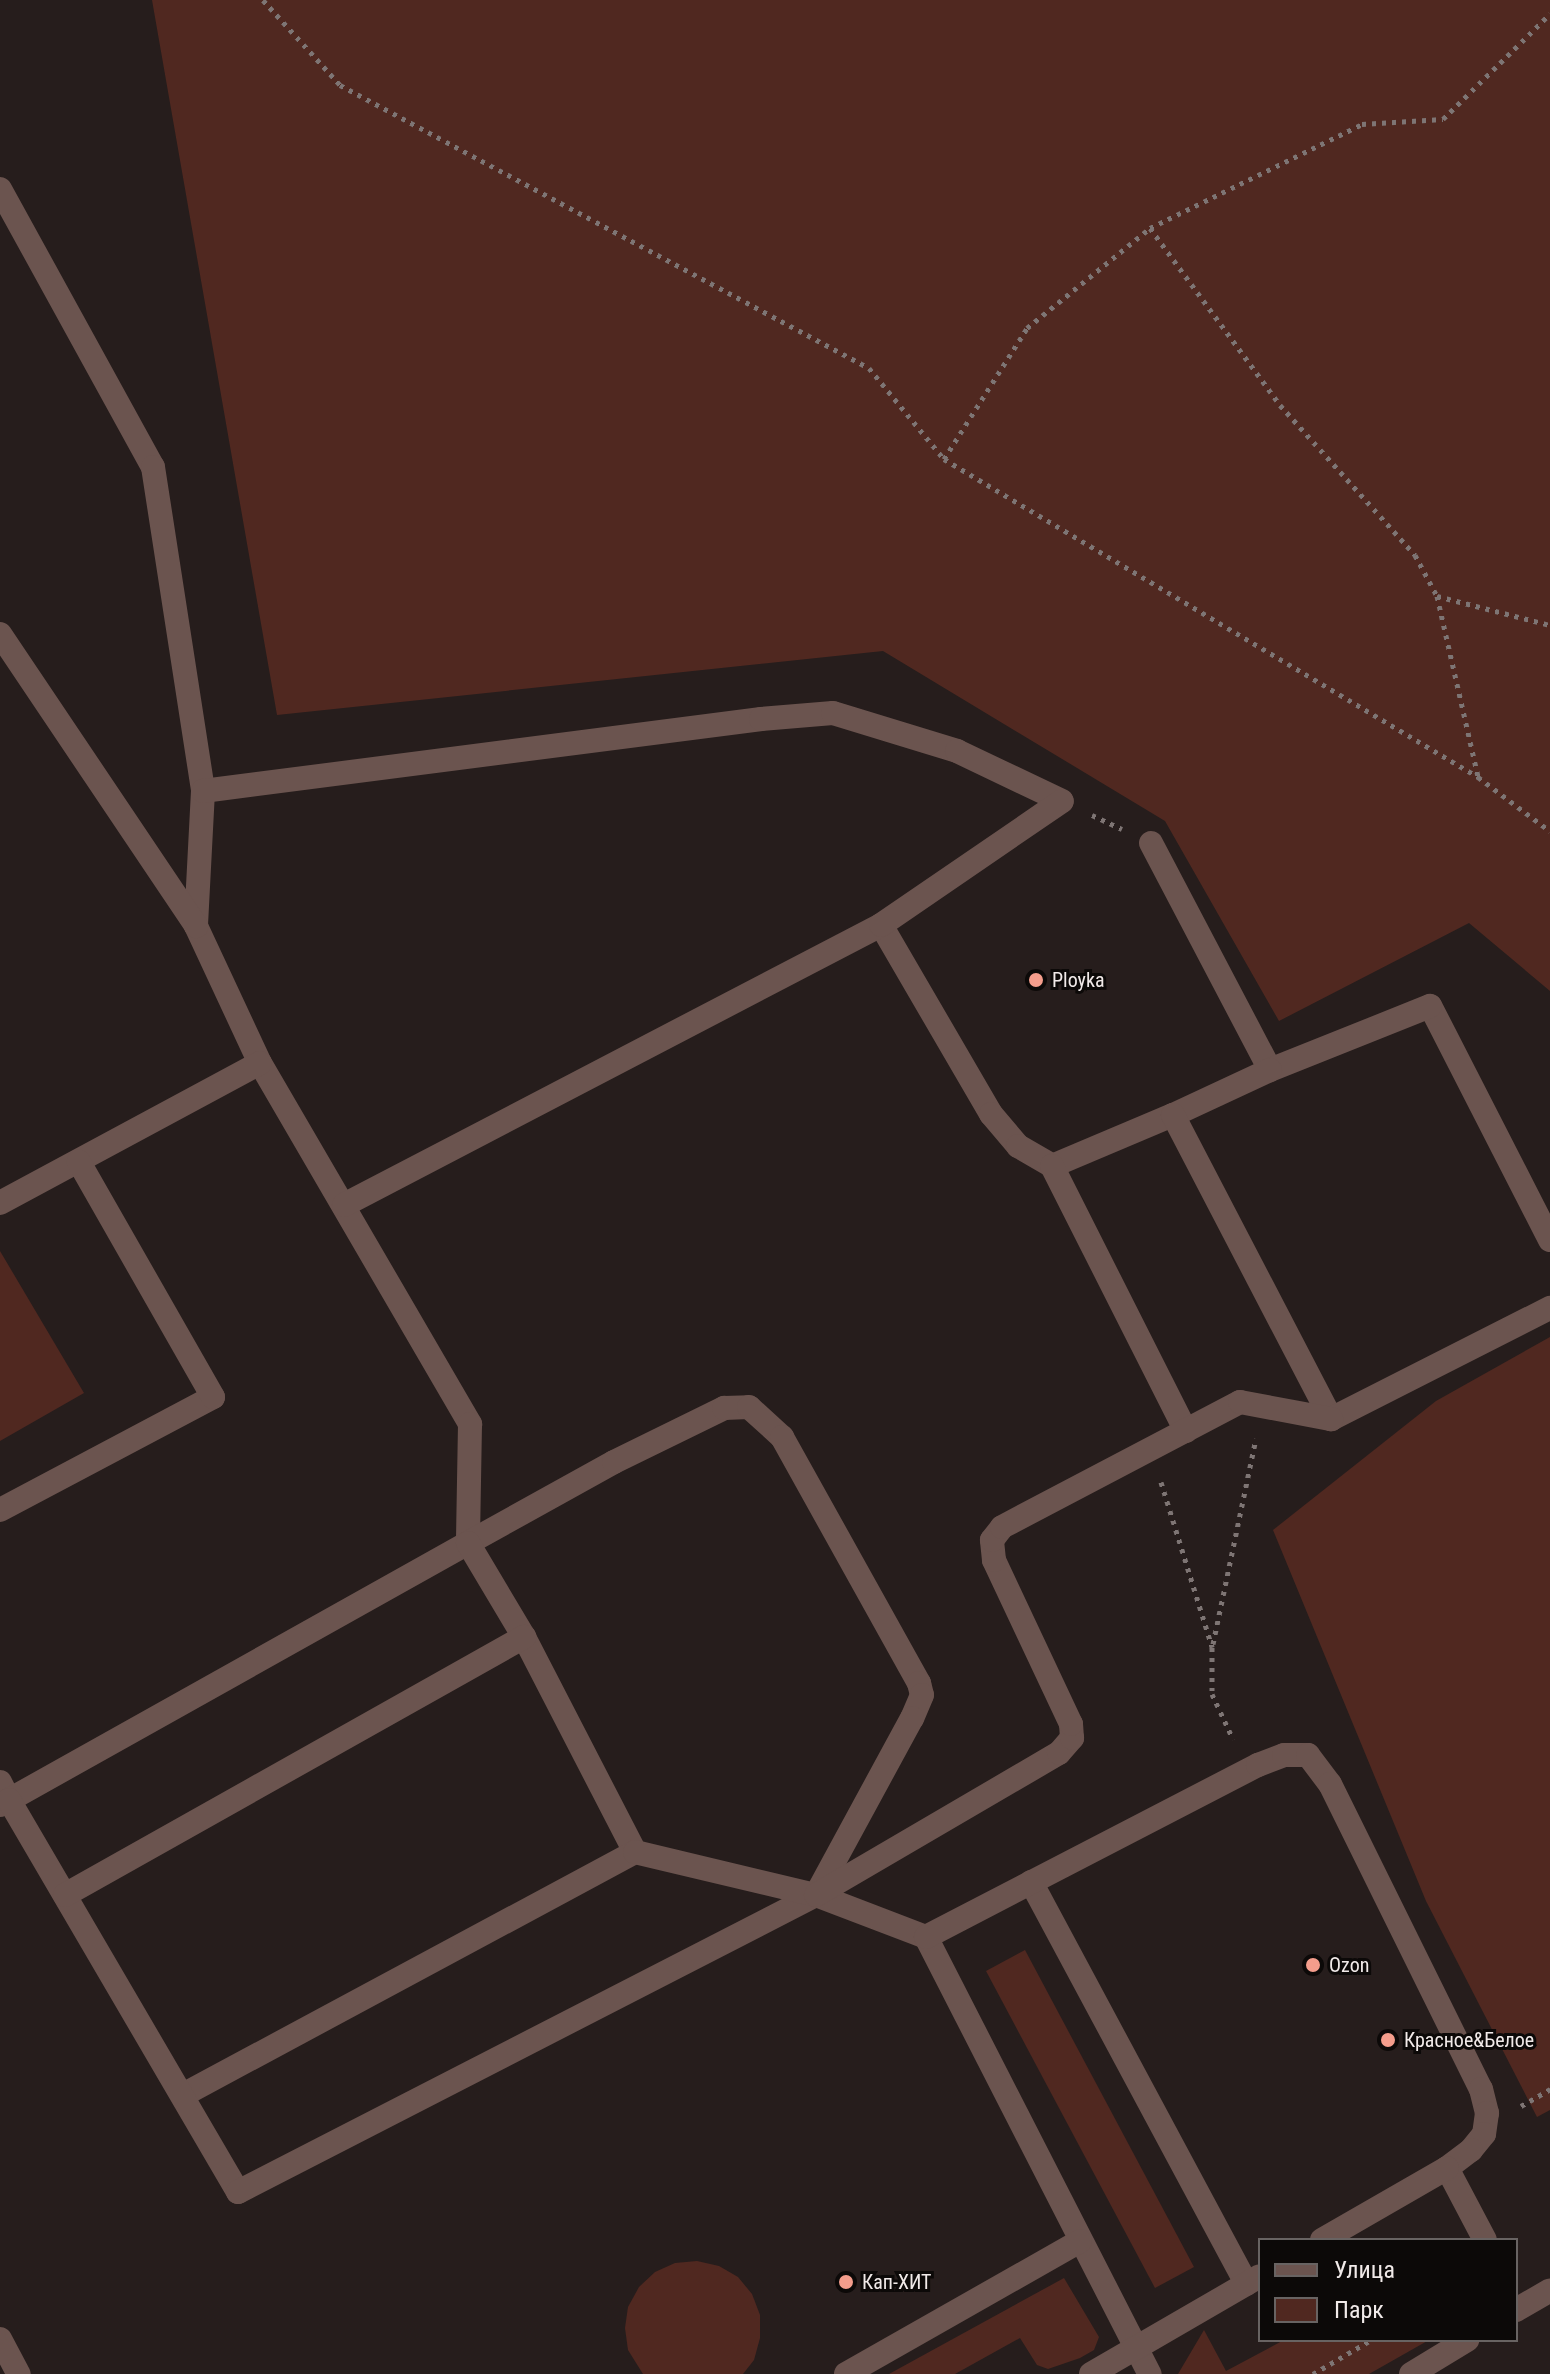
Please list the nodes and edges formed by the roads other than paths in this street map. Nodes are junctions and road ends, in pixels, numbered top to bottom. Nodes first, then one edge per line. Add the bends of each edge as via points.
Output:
1 (0, 189) edge
2 (1, 637) edge
3 (203, 791) junction
4 (1151, 843) road end
5 (881, 925) junction
6 (196, 926) junction
7 (260, 1063) junction
8 (1270, 1070) junction
9 (1173, 1115) junction
10 (79, 1162) junction
11 (1052, 1166) junction
12 (0, 1203) edge
13 (344, 1205) junction
14 (1550, 1240) edge
15 (1550, 1308) edge
16 (1331, 1419) junction
17 (1186, 1431) junction
18 (0, 1510) edge
19 (468, 1543) junction
20 (524, 1637) junction
21 (3, 1796) edge
22 (635, 1852) junction
23 (1031, 1882) junction
24 (65, 1895) junction
25 (816, 1895) junction
26 (926, 1937) junction
27 (183, 2095) junction
28 (1447, 2168) junction
29 (1325, 2238) edge
30 (1484, 2238) edge
31 (1080, 2241) junction
32 (1254, 2280) edge
33 (1550, 2290) edge
34 (1518, 2304) edge
35 (0, 2339) edge
36 (1464, 2342) edge
37 (1136, 2348) junction
38 (19, 2374) edge
39 (846, 2374) edge
40 (1091, 2374) edge
41 (1150, 2374) edge
42 (1411, 2374) edge

1 - 3 street via 153,467
2 - 6 street
3 - 5 street via 833,713 957,751 1062,801
3 - 6 street
4 - 8 street
5 - 11 street via 991,1114 1018,1146
5 - 13 street
6 - 7 street
7 - 10 street
7 - 13 street
8 - 9 street
8 - 14 street via 1430,1006
9 - 11 street
9 - 16 street
10 - 12 street
10 - 18 street via 213,1397
11 - 17 street
13 - 19 street via 470,1424
15 - 16 street
16 - 17 street via 1240,1402
17 - 25 street via 1002,1527 992,1540 994,1560 1071,1724 1072,1738 1059,1753
19 - 20 street
19 - 21 street
19 - 25 street via 724,1408 749,1407 767,1420 782,1437 922,1695
20 - 22 street
20 - 24 street
21 - 24 street
22 - 25 street
22 - 27 street
23 - 26 street
23 - 28 street via 1248,1770 1284,1755 1308,1755 1330,1784 1481,2089 1487,2113 1484,2134
23 - 32 street
24 - 27 street
25 - 26 street
25 - 27 street via 238,2192
26 - 31 street
28 - 29 street
28 - 30 street
31 - 37 street
31 - 39 street
32 - 37 street
33 - 34 street
35 - 38 street
36 - 42 street
37 - 40 street
37 - 41 street

